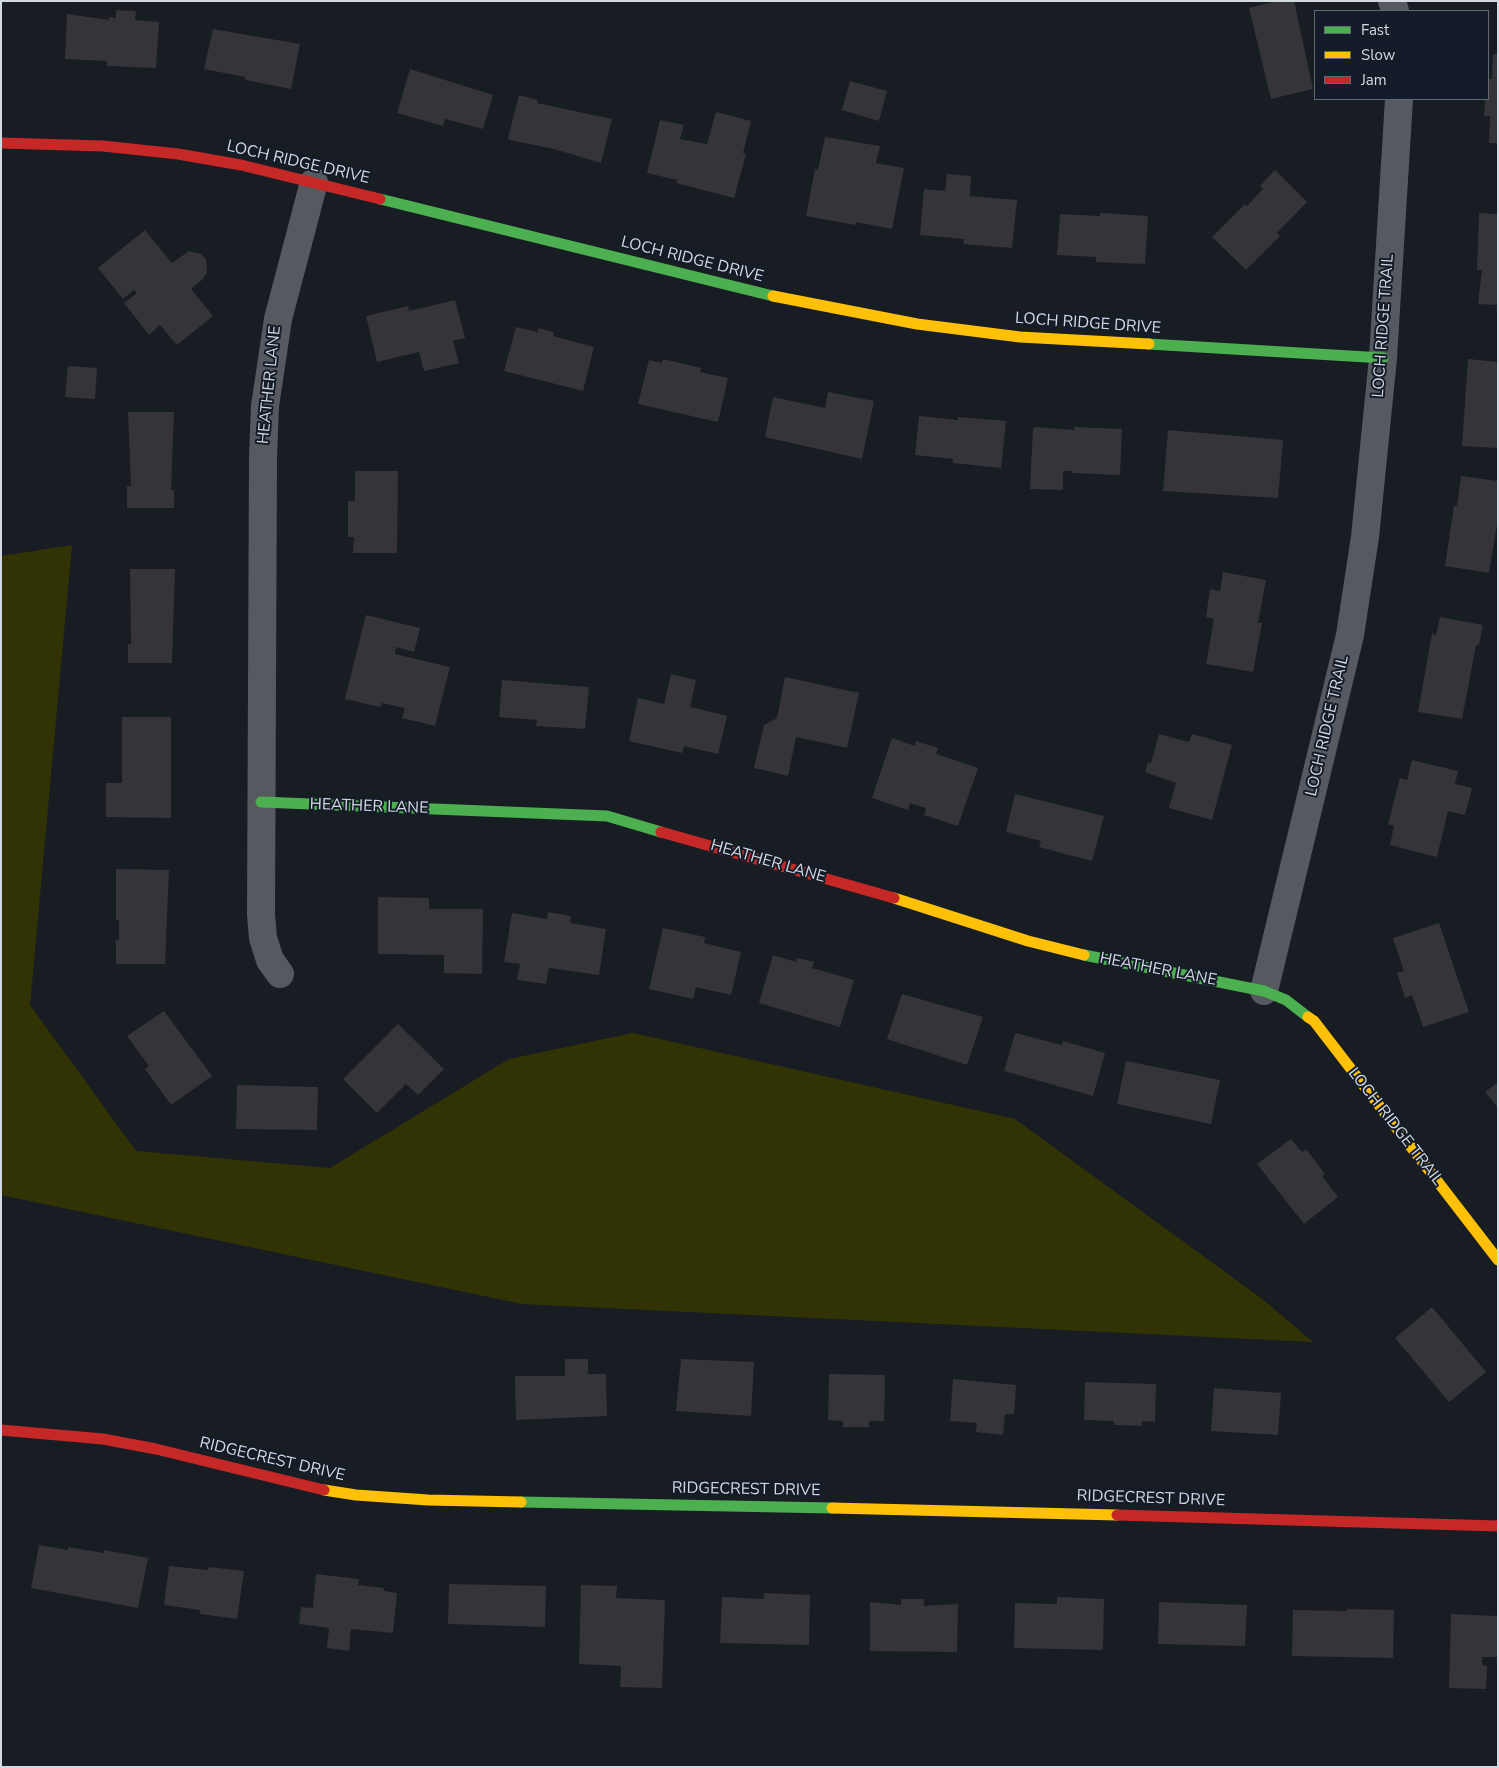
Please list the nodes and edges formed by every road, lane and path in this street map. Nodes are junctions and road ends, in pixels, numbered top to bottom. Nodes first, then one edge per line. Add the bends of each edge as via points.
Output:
1 (1399, 100) edge
2 (1, 143) edge
3 (314, 182) junction
4 (1383, 358) junction
5 (261, 802) junction
6 (280, 974) dead end
7 (1264, 991) junction
8 (1498, 1260) edge
9 (1, 1430) edge
10 (1498, 1526) edge

1 - 4 street, LOCH RIDGE TRAIL
2 - 3 street, LOCH RIDGE DRIVE via 103,146 178,154
3 - 4 street, LOCH RIDGE DRIVE via 719,284 917,324 1020,337
3 - 5 street, HEATHER LANE via 278,318 265,406
4 - 7 street, LOCH RIDGE TRAIL via 1372,483 1350,636
5 - 6 street, HEATHER LANE via 263,938 270,960
5 - 7 street, HEATHER LANE via 607,816 941,912 1028,941 1112,962
7 - 8 street, LOCH RIDGE TRAIL via 1286,1000 1314,1021
9 - 10 street, RIDGECREST DRIVE via 103,1439 304,1486 356,1495 428,1500 956,1510

